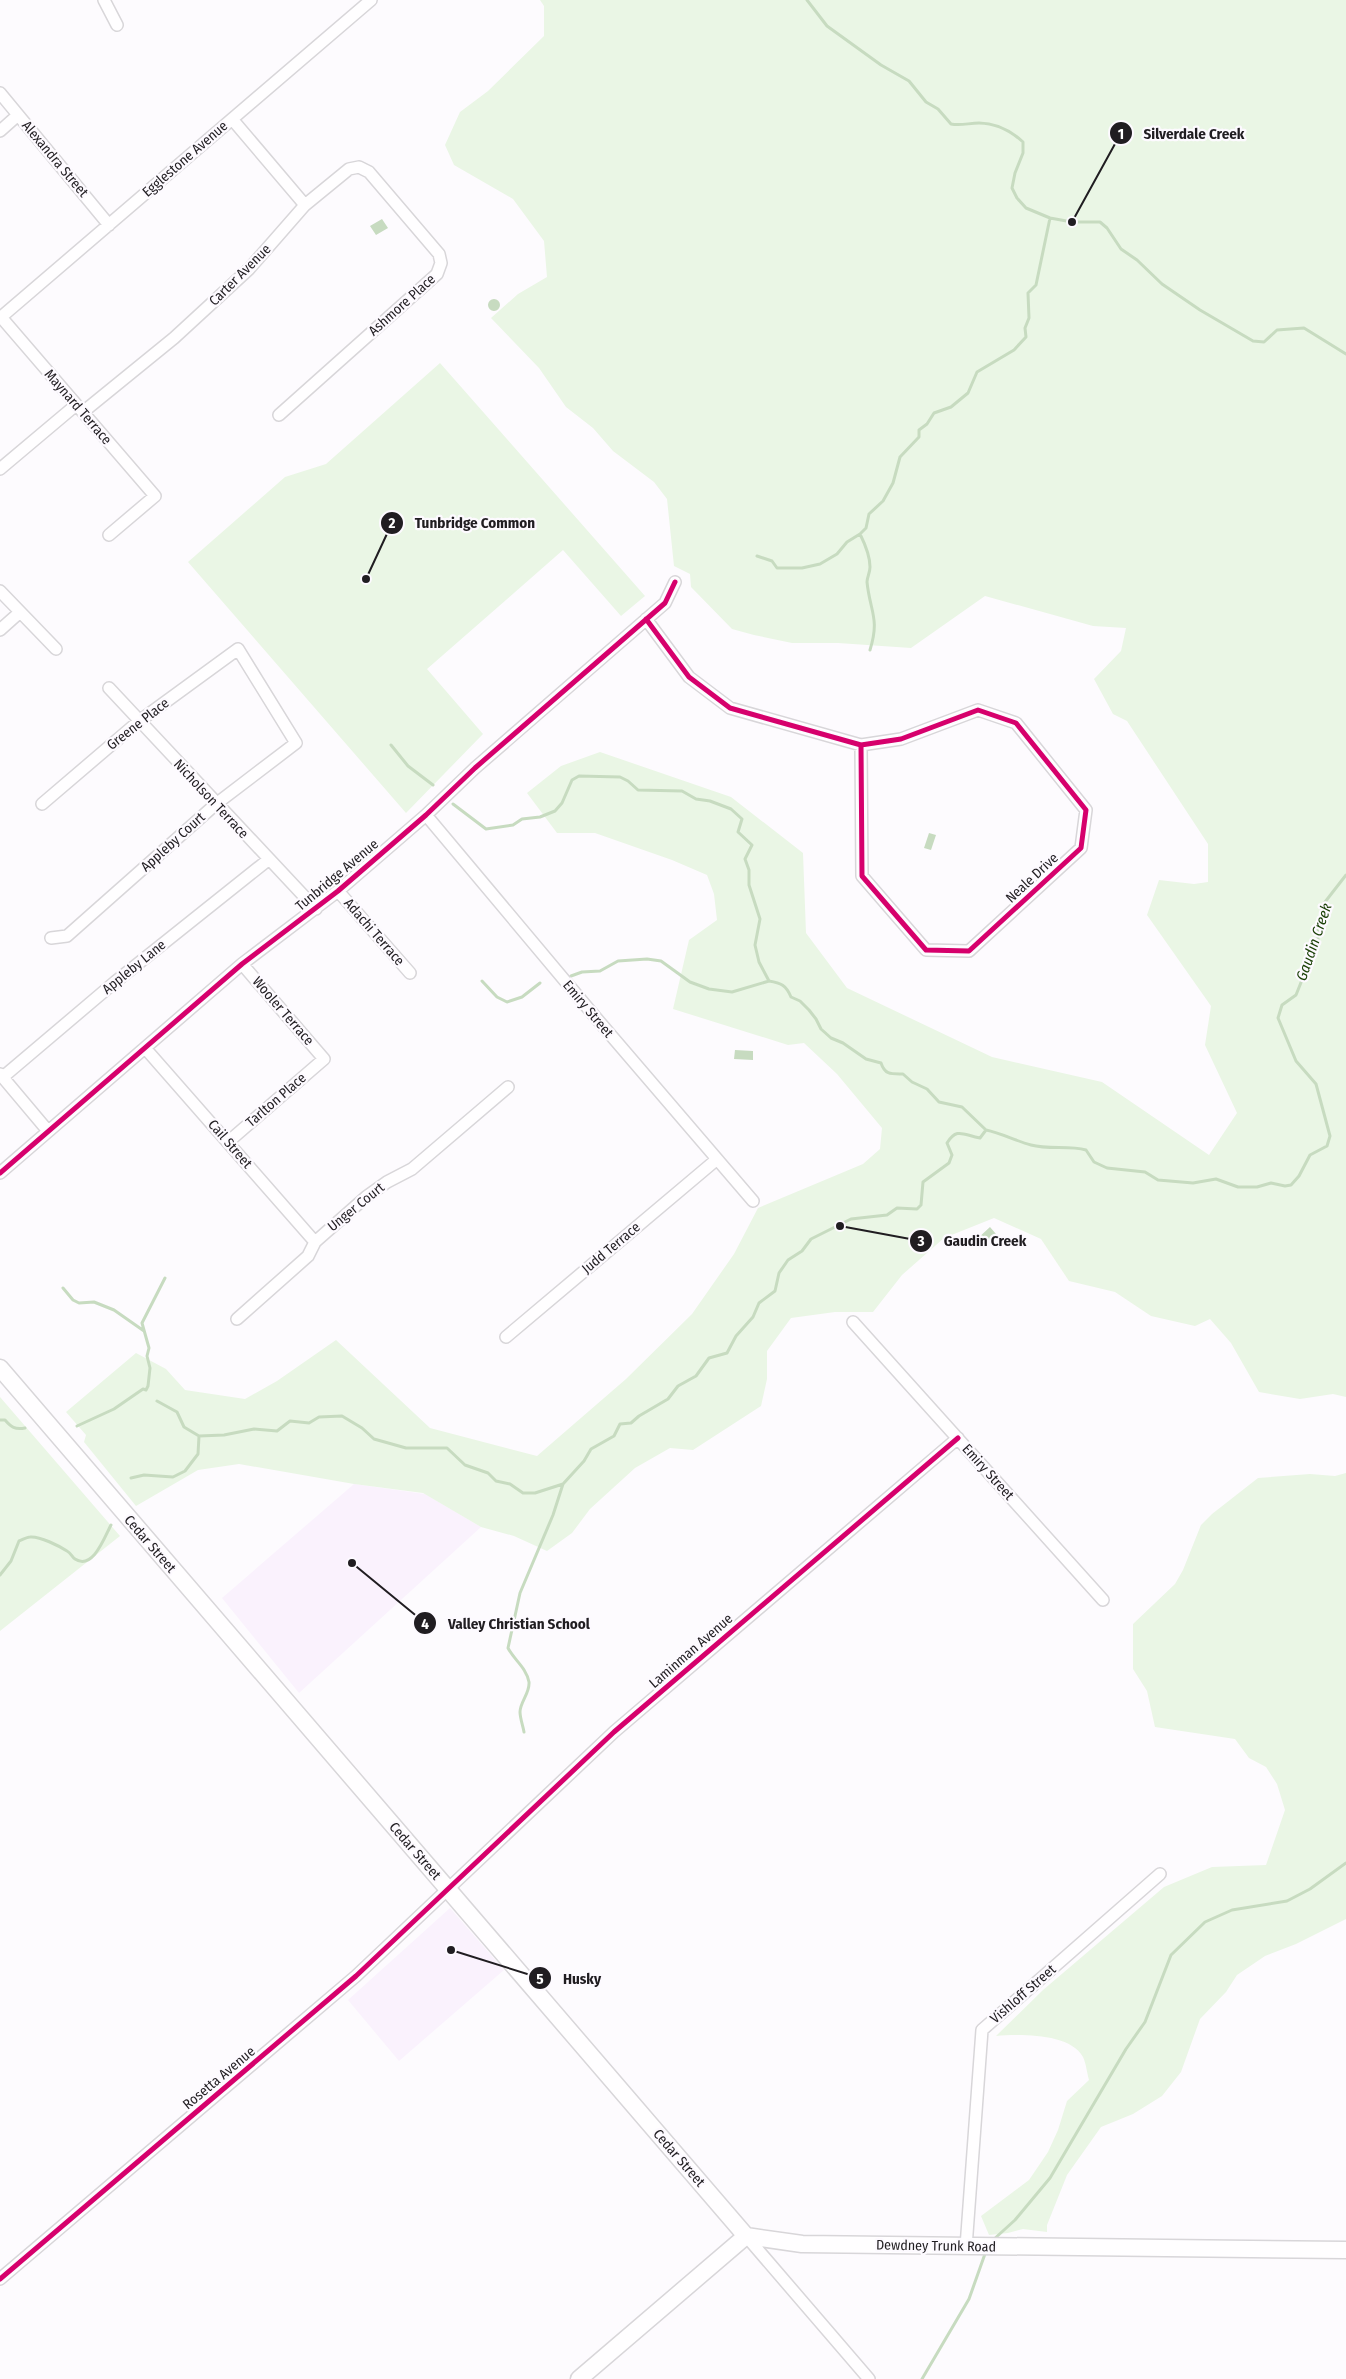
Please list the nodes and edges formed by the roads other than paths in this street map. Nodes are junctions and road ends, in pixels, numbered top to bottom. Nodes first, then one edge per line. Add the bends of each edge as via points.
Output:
1 (104, 0) edge
2 (371, 0) edge
3 (117, 25) dead end
4 (0, 93) edge
5 (18, 115) junction
6 (232, 120) junction
7 (0, 132) edge
8 (305, 205) junction
9 (109, 224) junction
10 (0, 318) edge
11 (79, 409) junction
12 (280, 415) dead end
13 (0, 469) edge
14 (109, 535) dead end
15 (676, 582) dead end
16 (0, 591) edge
17 (19, 613) junction
18 (646, 619) junction
19 (0, 630) edge
20 (56, 649) dead end
21 (109, 688) dead end
22 (138, 722) junction
23 (296, 743) joint
24 (861, 745) junction
25 (42, 804) dead end
26 (216, 804) junction
27 (426, 815) junction
28 (268, 860) junction
29 (338, 891) junction
30 (316, 909) junction
31 (50, 938) dead end
32 (242, 964) junction
33 (410, 973) dead end
34 (145, 1048) junction
35 (324, 1058) joint
36 (1, 1076) edge
37 (508, 1087) dead end
38 (48, 1131) junction
39 (228, 1142) junction
40 (716, 1160) junction
41 (0, 1173) edge
42 (753, 1201) dead end
43 (315, 1242) junction
44 (237, 1319) dead end
45 (853, 1322) dead end
46 (506, 1337) dead end
47 (0, 1368) edge
48 (958, 1438) junction
49 (1103, 1600) dead end
50 (1160, 1874) dead end
51 (448, 1889) junction
52 (746, 2236) junction
53 (966, 2247) junction
54 (1346, 2250) edge
55 (0, 2279) edge
56 (578, 2379) edge
57 (869, 2379) edge

1 - 3 street
2 - 6 street, Egglestone Avenue
4 - 5 street, Alexandra Street
5 - 7 street
5 - 9 street, Alexandra Street
6 - 8 street
6 - 9 street, Egglestone Avenue
8 - 11 street, Carter Avenue via 249,270 174,338
8 - 12 street, Ashmore Place via 348,169 359,167 368,172 439,254 441,264 437,274
9 - 10 street, Egglestone Avenue
10 - 11 street, Maynard Terrace
11 - 13 street, Carter Avenue
11 - 14 street, Maynard Terrace via 155,496
15 - 18 street, Tunbridge Avenue via 665,604
16 - 17 street
17 - 19 street
17 - 20 street
18 - 24 street, Neale Drive via 689,677 730,708
18 - 27 street, Tunbridge Avenue
21 - 22 street, Nicholson Terrace
22 - 23 street, Greene Place via 238,649
22 - 25 street, Greene Place
22 - 26 street, Nicholson Terrace
23 - 26 street, Appleby Court
24 - 24 street, Neale Drive via 862,876 926,950 969,951 1081,848 1086,810 1016,723 978,710 901,739
26 - 28 street, Nicholson Terrace
26 - 31 street, Appleby Court via 67,936
27 - 29 street, Tunbridge Avenue
27 - 40 street, Emiry Street
28 - 30 street, Nicholson Terrace
28 - 36 street, Appleby Lane
29 - 30 street, Tunbridge Avenue
29 - 33 street, Adachi Terrace
30 - 32 street, Tunbridge Avenue
32 - 34 street, Tunbridge Avenue
32 - 35 street, Wooler Terrace
34 - 38 street, Tunbridge Avenue
34 - 39 street, Cail Street
35 - 39 street, Tarlton Place
36 - 38 street
37 - 43 street, Unger Court via 412,1169 366,1197
38 - 41 street, Tunbridge Avenue
39 - 43 street, Cail Street
40 - 42 street, Emiry Street
40 - 46 street, Judd Terrace
43 - 44 street, Unger Court via 308,1256
45 - 48 street, Emiry Street
47 - 51 main road, Cedar Street
48 - 49 street, Emiry Street
48 - 51 street, Laminman Avenue via 614,1732
50 - 53 street, Vishloff Street via 982,2030
51 - 52 main road, Cedar Street
51 - 55 street, Rosetta Avenue via 356,1976
52 - 53 main road, Dewdney Trunk Road via 802,2244
52 - 56 main road
52 - 57 street, Cedar Street
53 - 54 main road, Dewdney Trunk Road

